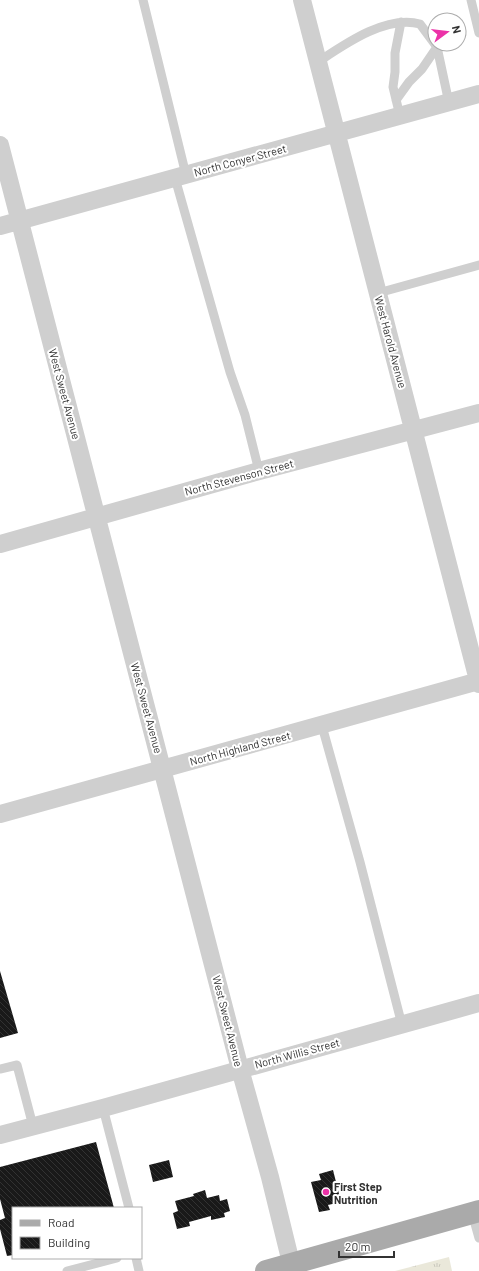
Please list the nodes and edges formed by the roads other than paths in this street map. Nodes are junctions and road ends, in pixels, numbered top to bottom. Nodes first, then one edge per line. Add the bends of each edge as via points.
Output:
1 (143, 0) edge
2 (302, 0) edge
3 (471, 0) edge
4 (401, 22) junction
5 (427, 33) edge
6 (479, 33) edge
7 (434, 52) edge
8 (438, 52) edge
9 (318, 62) junction
10 (479, 94) edge
11 (449, 103) junction
12 (398, 108) junction
13 (336, 134) junction
14 (0, 145) edge
15 (181, 177) junction
16 (20, 220) junction
17 (0, 226) edge
18 (479, 265) edge
19 (378, 293) junction
20 (479, 413) edge
21 (414, 431) junction
22 (259, 471) junction
23 (97, 516) junction
24 (0, 544) edge
25 (479, 682) edge
26 (322, 726) junction
27 (163, 770) junction
28 (0, 814) edge
29 (479, 1003) edge
30 (402, 1025) junction
31 (0, 1069) edge
32 (240, 1069) junction
33 (103, 1108) junction
34 (33, 1126) junction
35 (0, 1135) edge
36 (129, 1207) edge
37 (476, 1212) edge
38 (479, 1238) edge
39 (113, 1259) edge
40 (136, 1259) edge
41 (291, 1267) edge
42 (67, 1271) edge
43 (139, 1271) edge
44 (266, 1271) edge

1 - 15 lane
2 - 9 street, West Harold Avenue
3 - 6 lane
4 - 5 lane via 420,24
4 - 9 lane via 354,38
4 - 12 lane via 395,53 393,87
7 - 12 lane via 409,82
8 - 11 lane
9 - 13 street, West Harold Avenue
10 - 11 street, North Conyer Street
11 - 12 street, North Conyer Street
12 - 13 street, North Conyer Street
13 - 15 street, North Conyer Street
13 - 19 street, West Harold Avenue
14 - 16 street, West Sweet Avenue
15 - 16 street, North Conyer Street
15 - 22 lane via 230,372 245,415
16 - 17 street, North Conyer Street
16 - 23 street, West Sweet Avenue
18 - 19 lane
19 - 21 street, West Harold Avenue
20 - 21 street, North Stevenson Street
21 - 22 street, North Stevenson Street
21 - 25 street, West Harold Avenue
22 - 23 street, North Stevenson Street
23 - 24 street, North Stevenson Street
23 - 27 street, West Sweet Avenue
25 - 26 street, North Highland Street
26 - 27 street, North Highland Street
26 - 30 lane
27 - 28 street, North Highland Street
27 - 32 street, West Sweet Avenue
29 - 30 street, North Willis Street
30 - 32 street, North Willis Street
31 - 34 lane via 17,1065
32 - 33 street, North Willis Street
32 - 41 street, West Sweet Avenue via 270,1177
33 - 34 street, North Willis Street
33 - 36 lane
34 - 35 street, North Willis Street
37 - 38 lane
37 - 41 main road
39 - 42 lane
40 - 43 lane
41 - 44 main road

